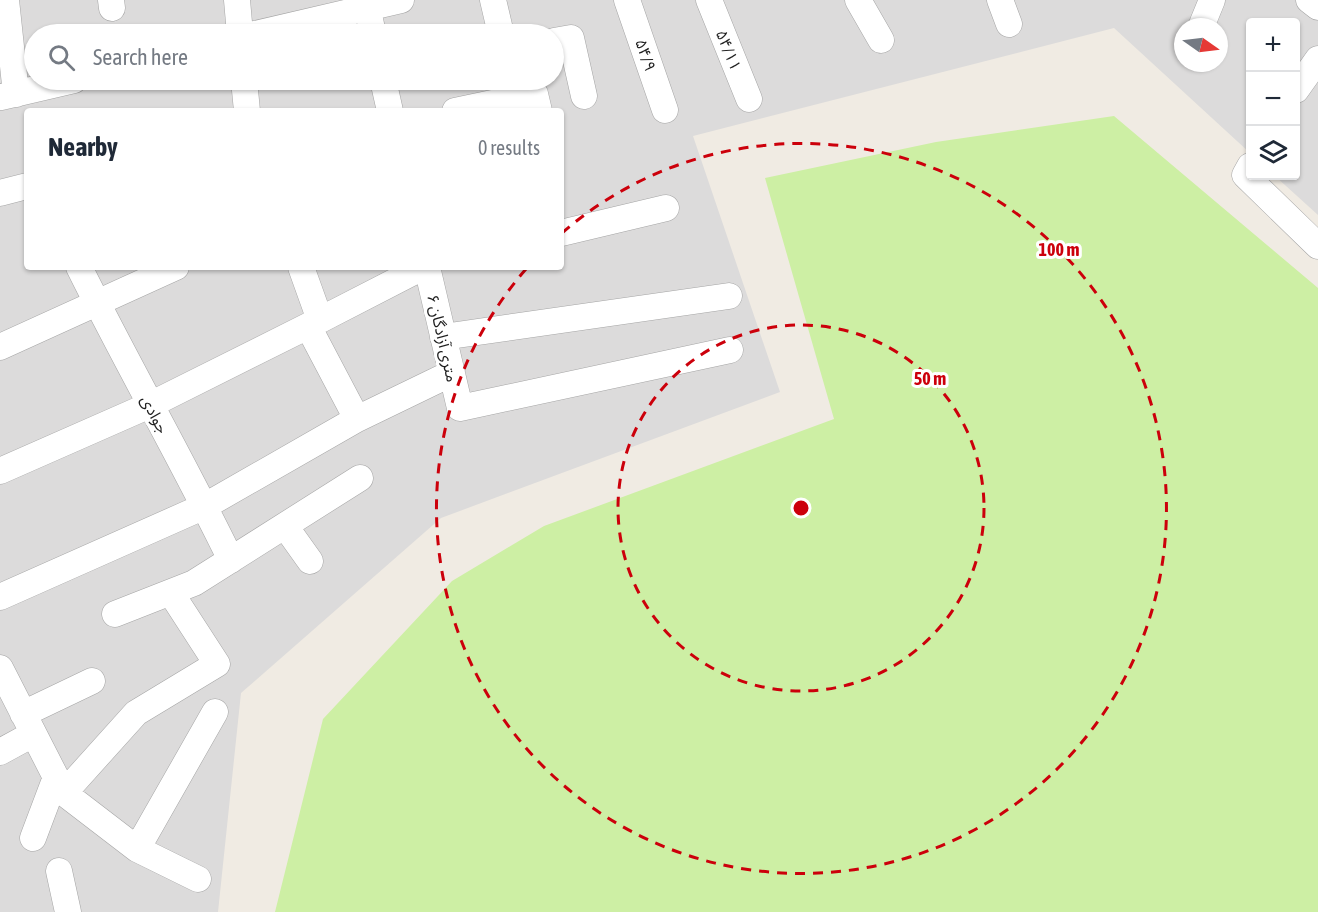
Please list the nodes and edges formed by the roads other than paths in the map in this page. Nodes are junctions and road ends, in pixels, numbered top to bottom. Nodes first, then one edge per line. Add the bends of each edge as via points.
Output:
1 (6, 0) edge
2 (237, 0) edge
3 (401, 0) edge
4 (493, 0) edge
5 (627, 0) edge
6 (708, 0) edge
7 (858, 0) edge
8 (1000, 0) edge
9 (1212, 0) edge
10 (1310, 0) edge
11 (367, 4) edge
12 (1318, 7) edge
13 (1205, 18) edge
14 (239, 24) edge
15 (292, 24) edge
16 (371, 24) edge
17 (499, 24) edge
18 (1009, 24) dead end
19 (564, 39) edge
20 (881, 40) dead end
21 (1318, 59) edge
22 (1300, 84) edge
23 (33, 90) edge
24 (245, 90) edge
25 (385, 90) edge
26 (8, 96) edge
27 (525, 96) edge
28 (584, 96) dead end
29 (749, 99) dead end
30 (247, 108) edge
31 (389, 108) edge
32 (469, 108) edge
33 (665, 110) dead end
34 (1250, 180) edge
35 (24, 187) edge
36 (0, 193) edge
37 (666, 208) dead end
38 (564, 232) edge
39 (1318, 246) edge
40 (81, 270) edge
41 (169, 270) edge
42 (302, 270) edge
43 (419, 270) edge
44 (426, 270) edge
45 (729, 296) dead end
46 (97, 302) junction
47 (314, 323) junction
48 (443, 337) junction
49 (0, 347) edge
50 (730, 350) dead end
51 (452, 372) junction
52 (150, 405) junction
53 (357, 419) junction
54 (0, 471) edge
55 (360, 478) dead end
56 (205, 506) junction
57 (285, 526) junction
58 (231, 560) junction
59 (310, 561) dead end
60 (171, 592) junction
61 (0, 597) edge
62 (115, 614) dead end
63 (1, 674) edge
64 (92, 681) dead end
65 (215, 712) dead end
66 (28, 724) junction
67 (0, 752) edge
68 (60, 785) junction
69 (33, 838) dead end
70 (136, 849) junction
71 (59, 871) dead end
72 (198, 879) dead end
73 (68, 912) edge

1 - 26 street
2 - 14 street
3 - 11 street
4 - 17 street
5 - 33 street, ۵۴/۹
6 - 29 street, ۵۴/۱۱
7 - 20 street
8 - 18 street
9 - 13 street
10 - 12 street
11 - 15 street
11 - 16 street
19 - 28 street via 571,38
21 - 22 street
23 - 26 street
24 - 30 street
25 - 31 street
27 - 32 street
34 - 39 street
35 - 36 street
37 - 38 street
40 - 46 street, جوادی
41 - 46 street
42 - 47 street
43 - 47 street
44 - 48 street, ۶ متری آزادگان
45 - 48 street
46 - 49 street
46 - 52 street, جوادی
47 - 52 street
47 - 53 street
48 - 51 street, ۶ متری آزادگان
50 - 51 street, ۶ متری آزادگان via 460,408
51 - 53 street
52 - 54 street
52 - 56 street, جوادی
53 - 56 street
55 - 57 street
56 - 58 street, جوادی
56 - 61 street
57 - 58 street
57 - 59 street
58 - 60 street via 194,584
60 - 62 street
60 - 68 street via 217,664 136,713
63 - 66 street
64 - 66 street
65 - 70 street
66 - 67 street
66 - 68 street
68 - 69 street
68 - 70 street
70 - 72 street
71 - 73 street

